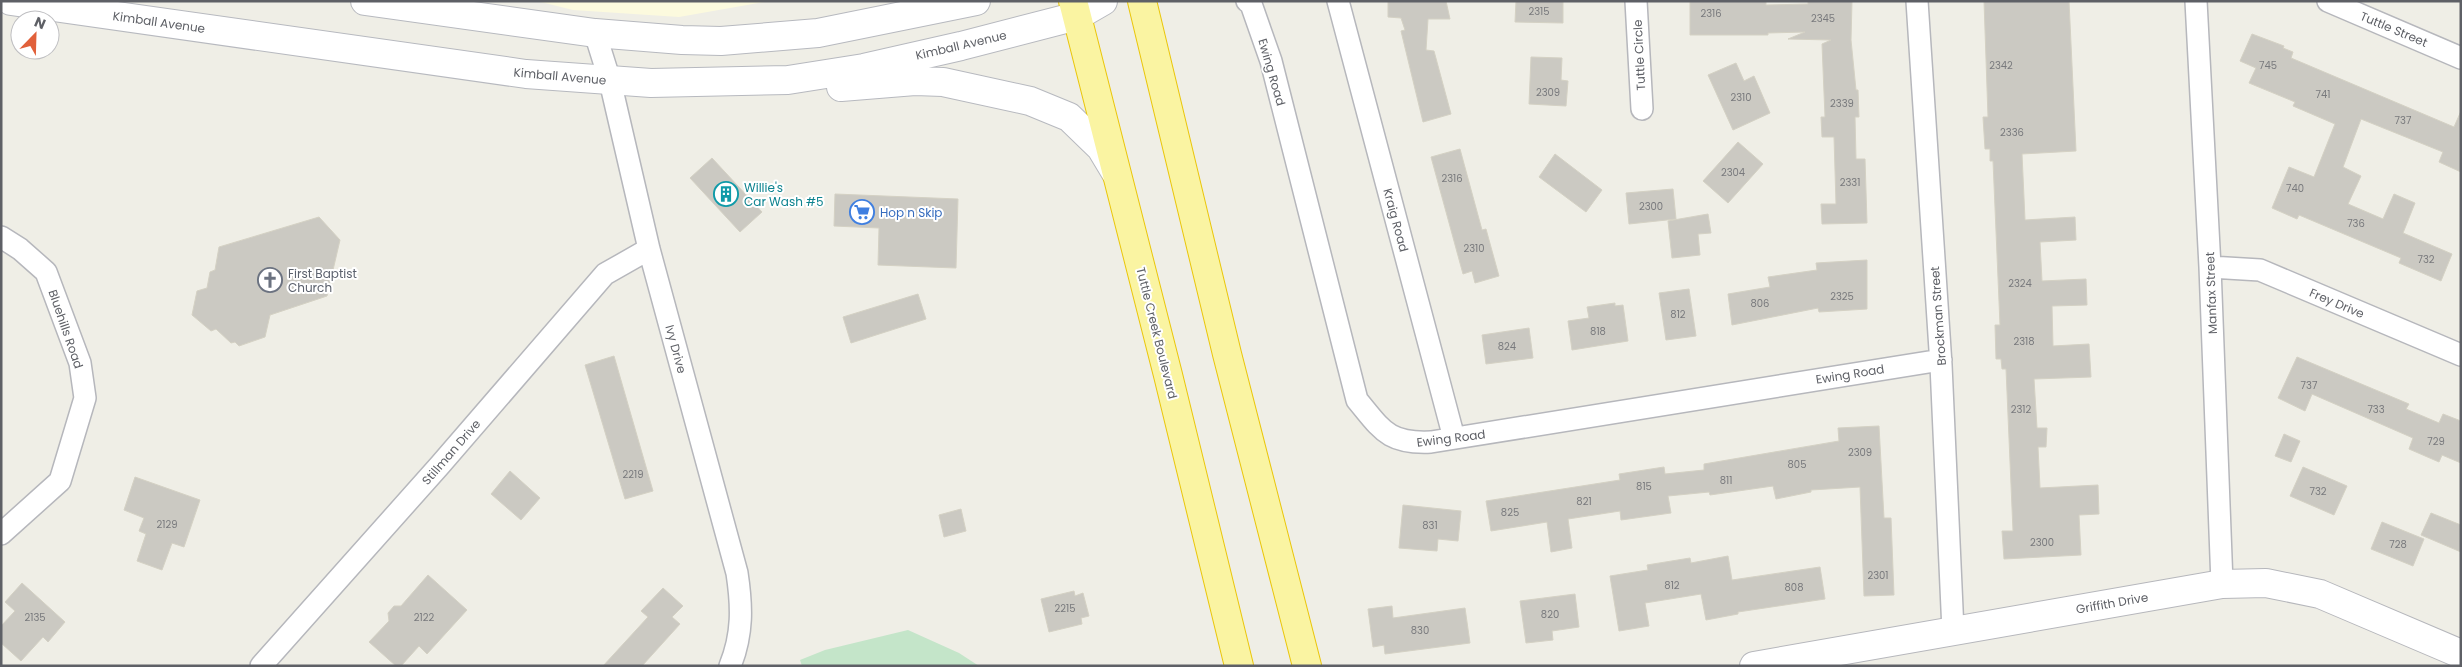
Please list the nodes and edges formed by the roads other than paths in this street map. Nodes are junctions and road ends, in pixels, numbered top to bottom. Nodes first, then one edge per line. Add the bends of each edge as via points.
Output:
1 (11, 1) edge
2 (365, 1) edge
3 (976, 1) edge
4 (1103, 1) edge
5 (1142, 1) edge
6 (1247, 1) edge
7 (1338, 1) edge
8 (1636, 1) edge
9 (1917, 1) edge
10 (2196, 1) edge
11 (2328, 1) edge
12 (1075, 9) edge
13 (595, 33) junction
14 (2461, 58) edge
15 (788, 80) junction
16 (610, 81) junction
17 (1642, 108) dead end
18 (1116, 174) junction
19 (1, 238) edge
20 (649, 248) junction
21 (2210, 267) junction
22 (2461, 355) edge
23 (1941, 360) junction
24 (1454, 438) junction
25 (1, 534) edge
26 (2222, 584) junction
27 (1953, 631) junction
28 (2461, 654) edge
29 (261, 666) edge
30 (730, 666) edge
31 (1238, 666) edge
32 (1307, 666) edge
33 (1754, 666) edge

1 - 16 main road, Kimball Avenue via 526,74
2 - 13 main road
3 - 13 main road via 818,32 758,38 682,40
4 - 12 main road, Kimball Avenue
5 - 32 highway via 1227,354
6 - 24 street, Ewing Road via 1251,4 1271,61 1357,400 1386,434 1410,443
7 - 24 street, Kraig Road
8 - 17 street, Tuttle Circle
9 - 23 street, Brockman Street
10 - 21 street, Manfax Street
11 - 14 street, Tuttle Street
12 - 15 main road, Kimball Avenue via 961,46 864,68
12 - 18 highway, Tuttle Creek Boulevard
13 - 16 street, Ivy Drive
15 - 16 main road, Kimball Avenue
15 - 18 main road via 839,88 915,80 943,82 1030,101 1069,117 1101,148
16 - 20 street, Ivy Drive
18 - 31 highway, Tuttle Creek Boulevard
19 - 25 street, Bluehills Road via 20,249 46,272 80,363 85,398 60,481
20 - 29 street, Stillman Drive via 605,274
20 - 30 street, Ivy Drive via 737,573 742,606 741,626
21 - 22 street, Frey Drive via 2260,270
21 - 26 street, Manfax Street
23 - 24 street, Ewing Road
23 - 27 street, Brockman Street
26 - 27 main road, Griffith Drive
26 - 28 main road, Griffith Drive via 2266,583 2320,594
27 - 33 main road, Griffith Drive

